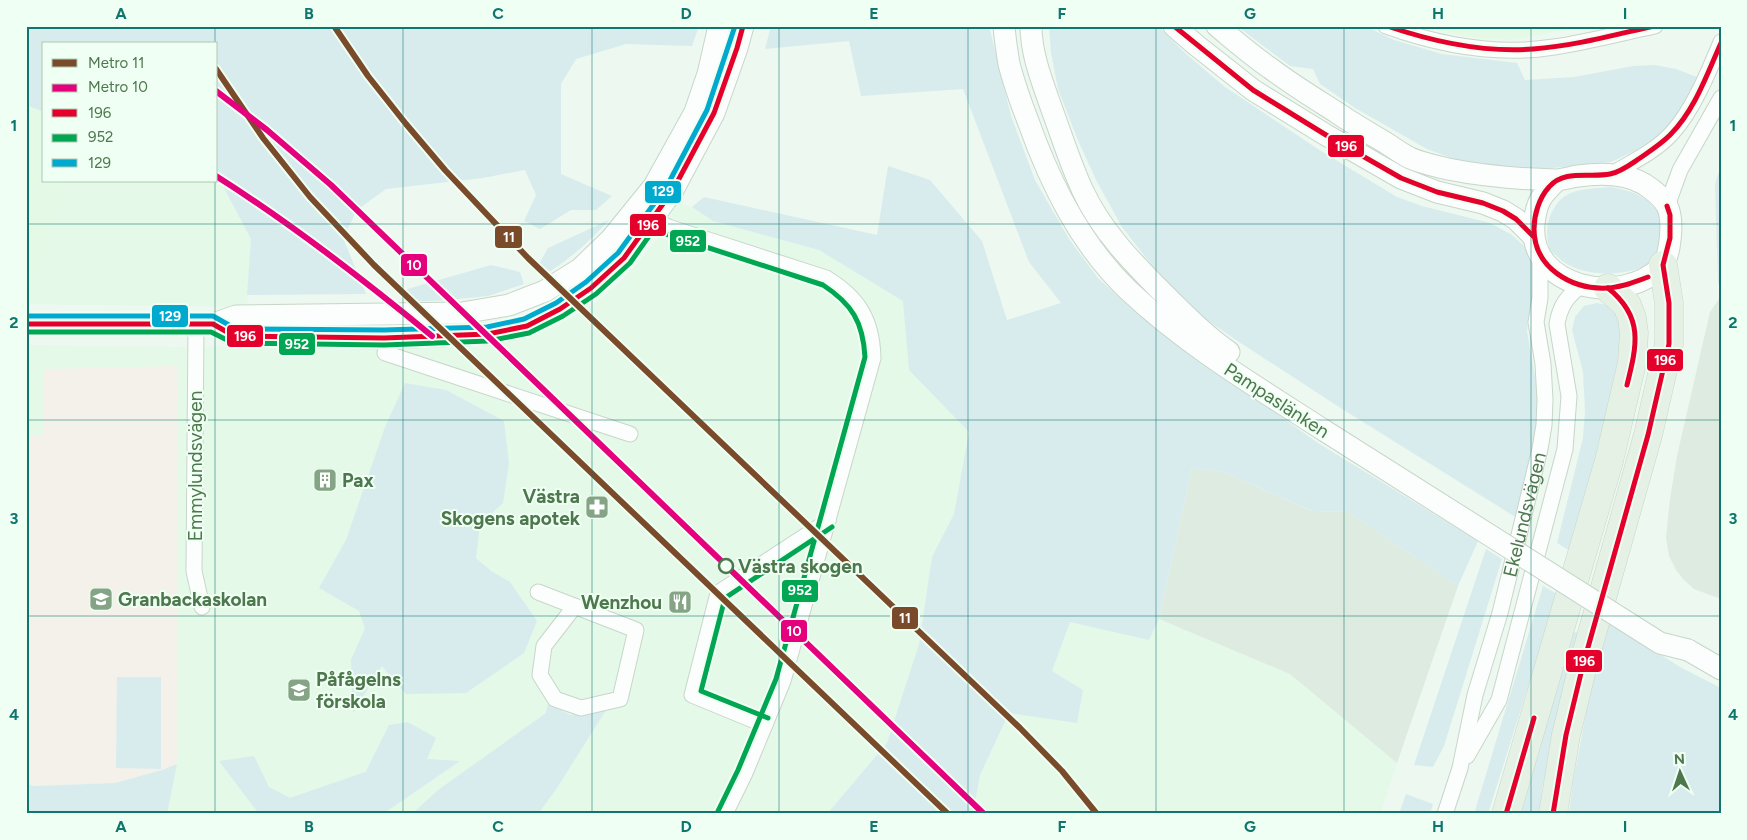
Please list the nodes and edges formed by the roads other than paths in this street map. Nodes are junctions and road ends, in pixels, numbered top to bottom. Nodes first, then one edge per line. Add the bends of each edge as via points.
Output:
1 (719, 26) edge
2 (742, 26) edge
3 (1004, 26) edge
4 (1031, 26) edge
5 (1174, 26) edge
6 (1217, 26) edge
7 (1386, 26) edge
8 (1655, 26) edge
9 (1721, 42) edge
10 (1721, 98) edge
11 (1612, 174) junction
12 (1558, 180) junction
13 (664, 188) junction
14 (1667, 206) junction
15 (644, 213) junction
16 (1533, 236) junction
17 (1540, 257) junction
18 (1662, 265) junction
19 (1595, 287) junction
20 (26, 324) edge
21 (204, 324) junction
22 (385, 353) dead end
23 (1329, 425) junction
24 (630, 434) dead end
25 (828, 521) junction
26 (538, 592) dead end
27 (575, 606) junction
28 (202, 607) dead end
29 (1721, 669) edge
30 (765, 725) junction
31 (1460, 768) junction
32 (725, 814) edge
33 (1445, 814) edge
34 (1506, 814) edge
35 (1553, 814) edge

1 - 13 street via 695,112
2 - 13 street via 714,113
3 - 23 street, Pampaslänken via 1009,64 1036,143 1056,189 1084,239 1127,288 1168,325 1222,364
4 - 23 street, Pampaslänken via 1031,39 1057,124 1082,190 1105,228 1135,265 1216,343
5 - 16 street via 1253,90 1326,135 1401,178 1503,211
6 - 12 street via 1270,68 1411,158 1447,169
7 - 8 street via 1423,39 1454,45 1519,51 1561,46
9 - 11 street via 1681,123 1660,144
10 - 14 street via 1680,170
11 - 12 street
11 - 14 street via 1644,184
12 - 16 street via 1542,195 1534,219
13 - 15 street
14 - 18 street via 1670,238
15 - 21 street via 624,258 591,288 527,326 488,334 384,338 234,336
15 - 25 street via 668,226 826,278 848,295 869,325 873,358
16 - 17 street
17 - 19 street via 1569,281
17 - 31 street, Ekelundsvägen via 1540,298 1536,322 1543,364 1544,425 1500,613 1475,695
18 - 19 street via 1633,284
18 - 35 highway via 1668,304 1669,344 1648,435 1583,665 1566,735
19 - 31 street, Ekelundsvägen via 1571,294 1559,313 1557,324 1568,396 1565,449 1499,700
19 - 34 highway via 1626,305 1634,333 1632,363 1609,461
20 - 21 street
21 - 28 street, Emmylundsvägen via 194,572
22 - 24 street
23 - 29 street, Pampaslänken, bridge via 1660,643 1688,650
25 - 30 street via 784,681
25 - 30 street via 714,587 692,694
26 - 27 street
27 - 27 street via 636,630 620,699 580,708 555,699 540,675 544,646
30 - 32 street
31 - 33 street, Ekelundsvägen

